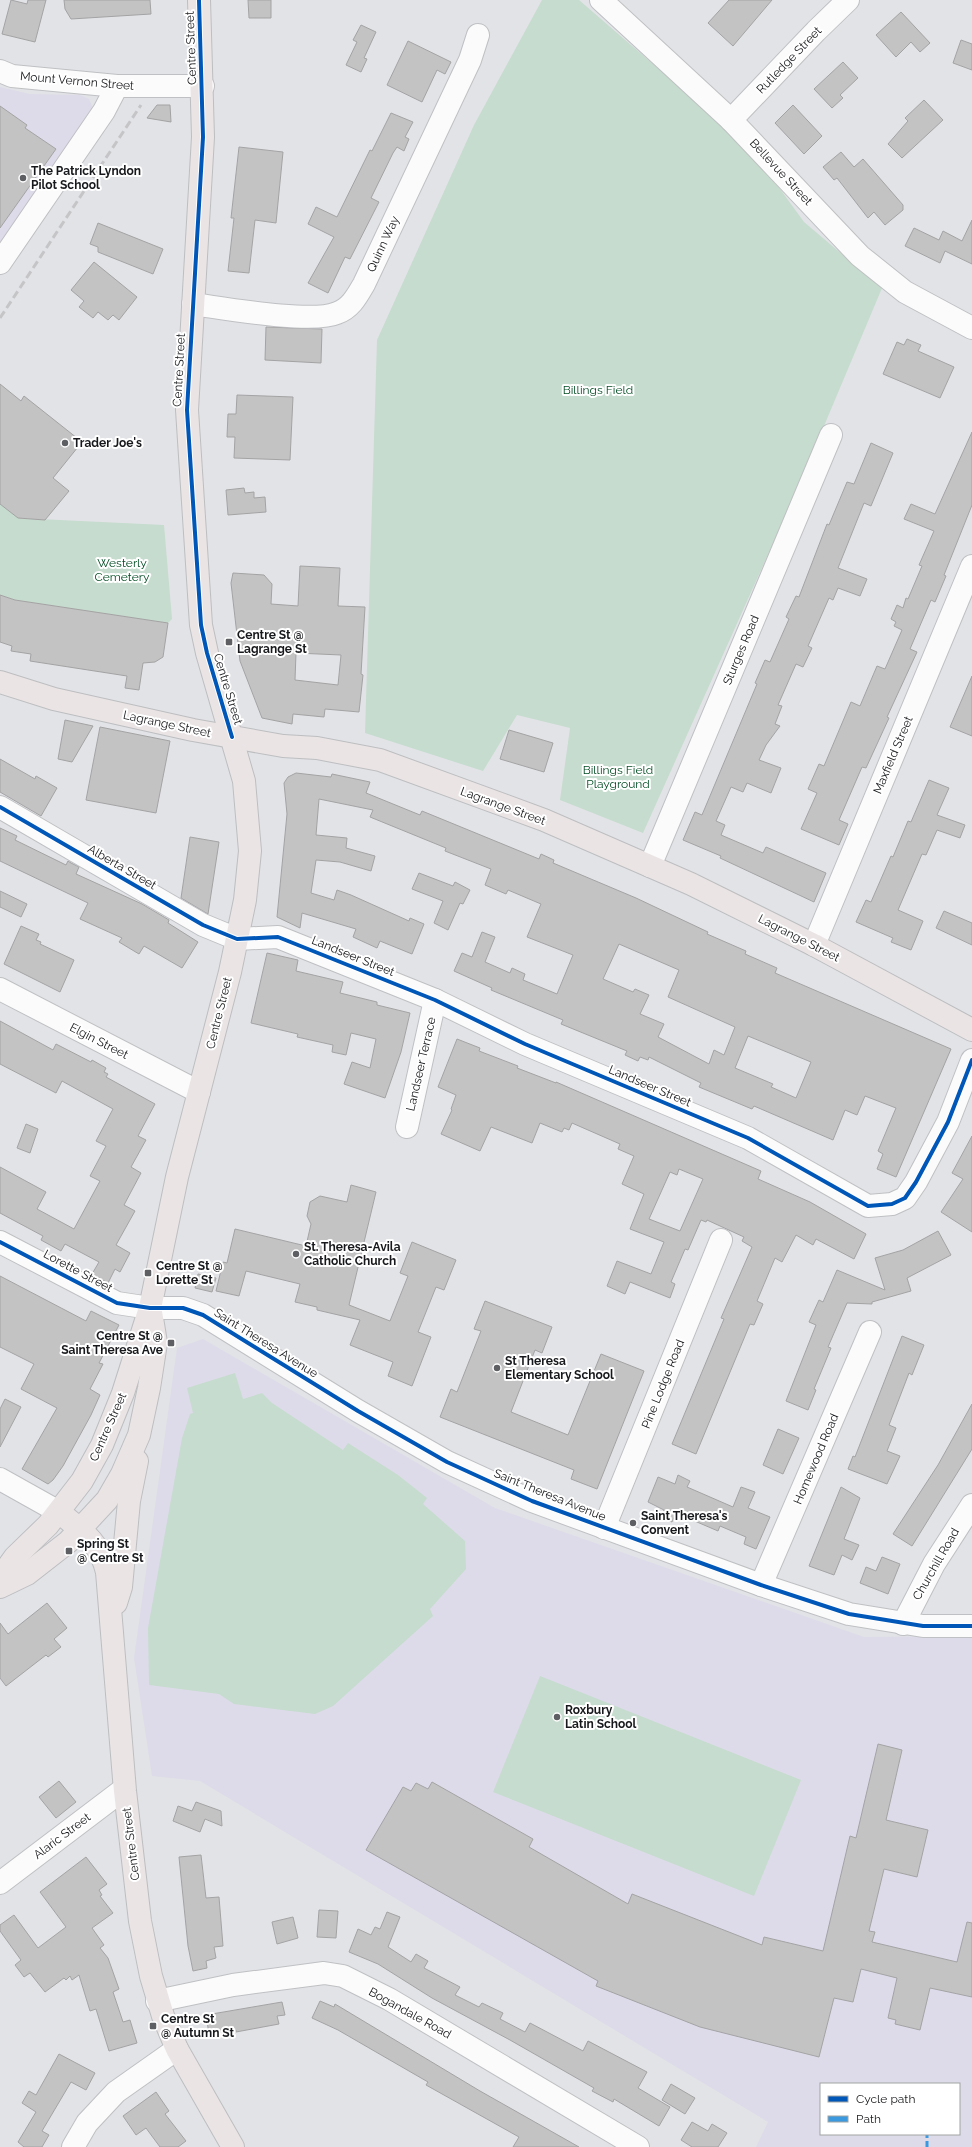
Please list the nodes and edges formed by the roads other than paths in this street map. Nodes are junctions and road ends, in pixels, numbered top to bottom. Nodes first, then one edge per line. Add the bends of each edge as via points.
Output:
1 (199, 0) edge
2 (601, 0) edge
3 (848, 0) edge
4 (478, 35) dead end
5 (0, 71) edge
6 (117, 86) junction
7 (203, 86) junction
8 (732, 120) junction
9 (0, 263) edge
10 (193, 304) junction
11 (972, 328) edge
12 (831, 435) dead end
13 (972, 566) edge
14 (0, 682) edge
15 (232, 737) junction
16 (0, 807) edge
17 (650, 866) junction
18 (237, 939) junction
19 (814, 945) junction
20 (0, 990) edge
21 (435, 1000) junction
22 (972, 1030) edge
23 (972, 1060) edge
24 (199, 1092) junction
25 (407, 1127) dead end
26 (721, 1240) dead end
27 (0, 1242) edge
28 (150, 1308) junction
29 (870, 1332) dead end
30 (139, 1435) junction
31 (0, 1479) edge
32 (972, 1505) edge
33 (58, 1512) junction
34 (604, 1528) junction
35 (80, 1530) junction
36 (0, 1578) edge
37 (761, 1585) junction
38 (0, 1587) edge
39 (111, 1617) junction
40 (903, 1624) junction
41 (972, 1626) edge
42 (124, 1789) junction
43 (0, 1883) edge
44 (158, 2001) junction
45 (177, 2049) junction
46 (73, 2147) edge
47 (233, 2147) edge
48 (638, 2147) edge

1 - 7 main road, Centre Street
2 - 8 street, Bellevue Street
3 - 8 street, Rutledge Street
4 - 10 street, Quinn Way via 470,60 354,301 337,313 326,316
5 - 6 street, Mount Vernon Street via 12,76
6 - 7 street, Mount Vernon Street
6 - 9 street via 104,111
7 - 10 main road, Centre Street via 203,137
8 - 11 street, Bellevue Street via 860,256 905,292
10 - 15 main road, Centre Street via 187,410 201,625
12 - 17 street, Sturges Road
13 - 19 street, Maxfield Street
14 - 15 main road, Lagrange Street via 96,709
15 - 17 main road, Lagrange Street via 283,746 345,752 380,760 544,820
15 - 18 main road, Centre Street via 244,781 250,851 246,900
16 - 18 street, Alberta Street via 203,925
17 - 19 main road, Lagrange Street
18 - 21 street, Landseer Street via 278,937
18 - 24 main road, Centre Street
19 - 22 main road, Lagrange Street
20 - 24 street, Elgin Street
21 - 23 street, Landseer Street via 525,1044 748,1138 868,1206 892,1204 905,1198 948,1122
21 - 25 street, Landseer Terrace
24 - 28 main road, Centre Street via 171,1206
26 - 34 street, Pine Lodge Road
27 - 28 street, Lorette Street via 117,1303
28 - 30 main road, Centre Street via 156,1343
28 - 33 main road, Centre Street via 113,1421 82,1481
28 - 34 street, Saint Theresa Avenue via 183,1308 203,1315 358,1411 447,1462 532,1501
29 - 37 street, Homewood Road
30 - 35 main road, Centre Street via 107,1500
30 - 39 main road via 129,1501 121,1587
31 - 33 street
32 - 40 street, Churchill Road via 934,1564
33 - 35 main road, Centre Street
33 - 36 main road via 15,1557
34 - 37 street, Saint Theresa Avenue
35 - 38 main road via 28,1574
35 - 39 main road, Centre Street via 101,1552
37 - 40 street, Saint Theresa Avenue via 849,1614
39 - 42 main road, Centre Street
40 - 41 street, Saint Theresa Avenue
42 - 43 street, Alaric Street
42 - 44 main road, Centre Street via 140,1921
44 - 45 main road, Centre Street
44 - 48 street, Bogandale Road via 233,1985 324,1973 343,1976 389,1999
45 - 46 street via 116,2092 87,2123
45 - 47 main road, Centre Street

